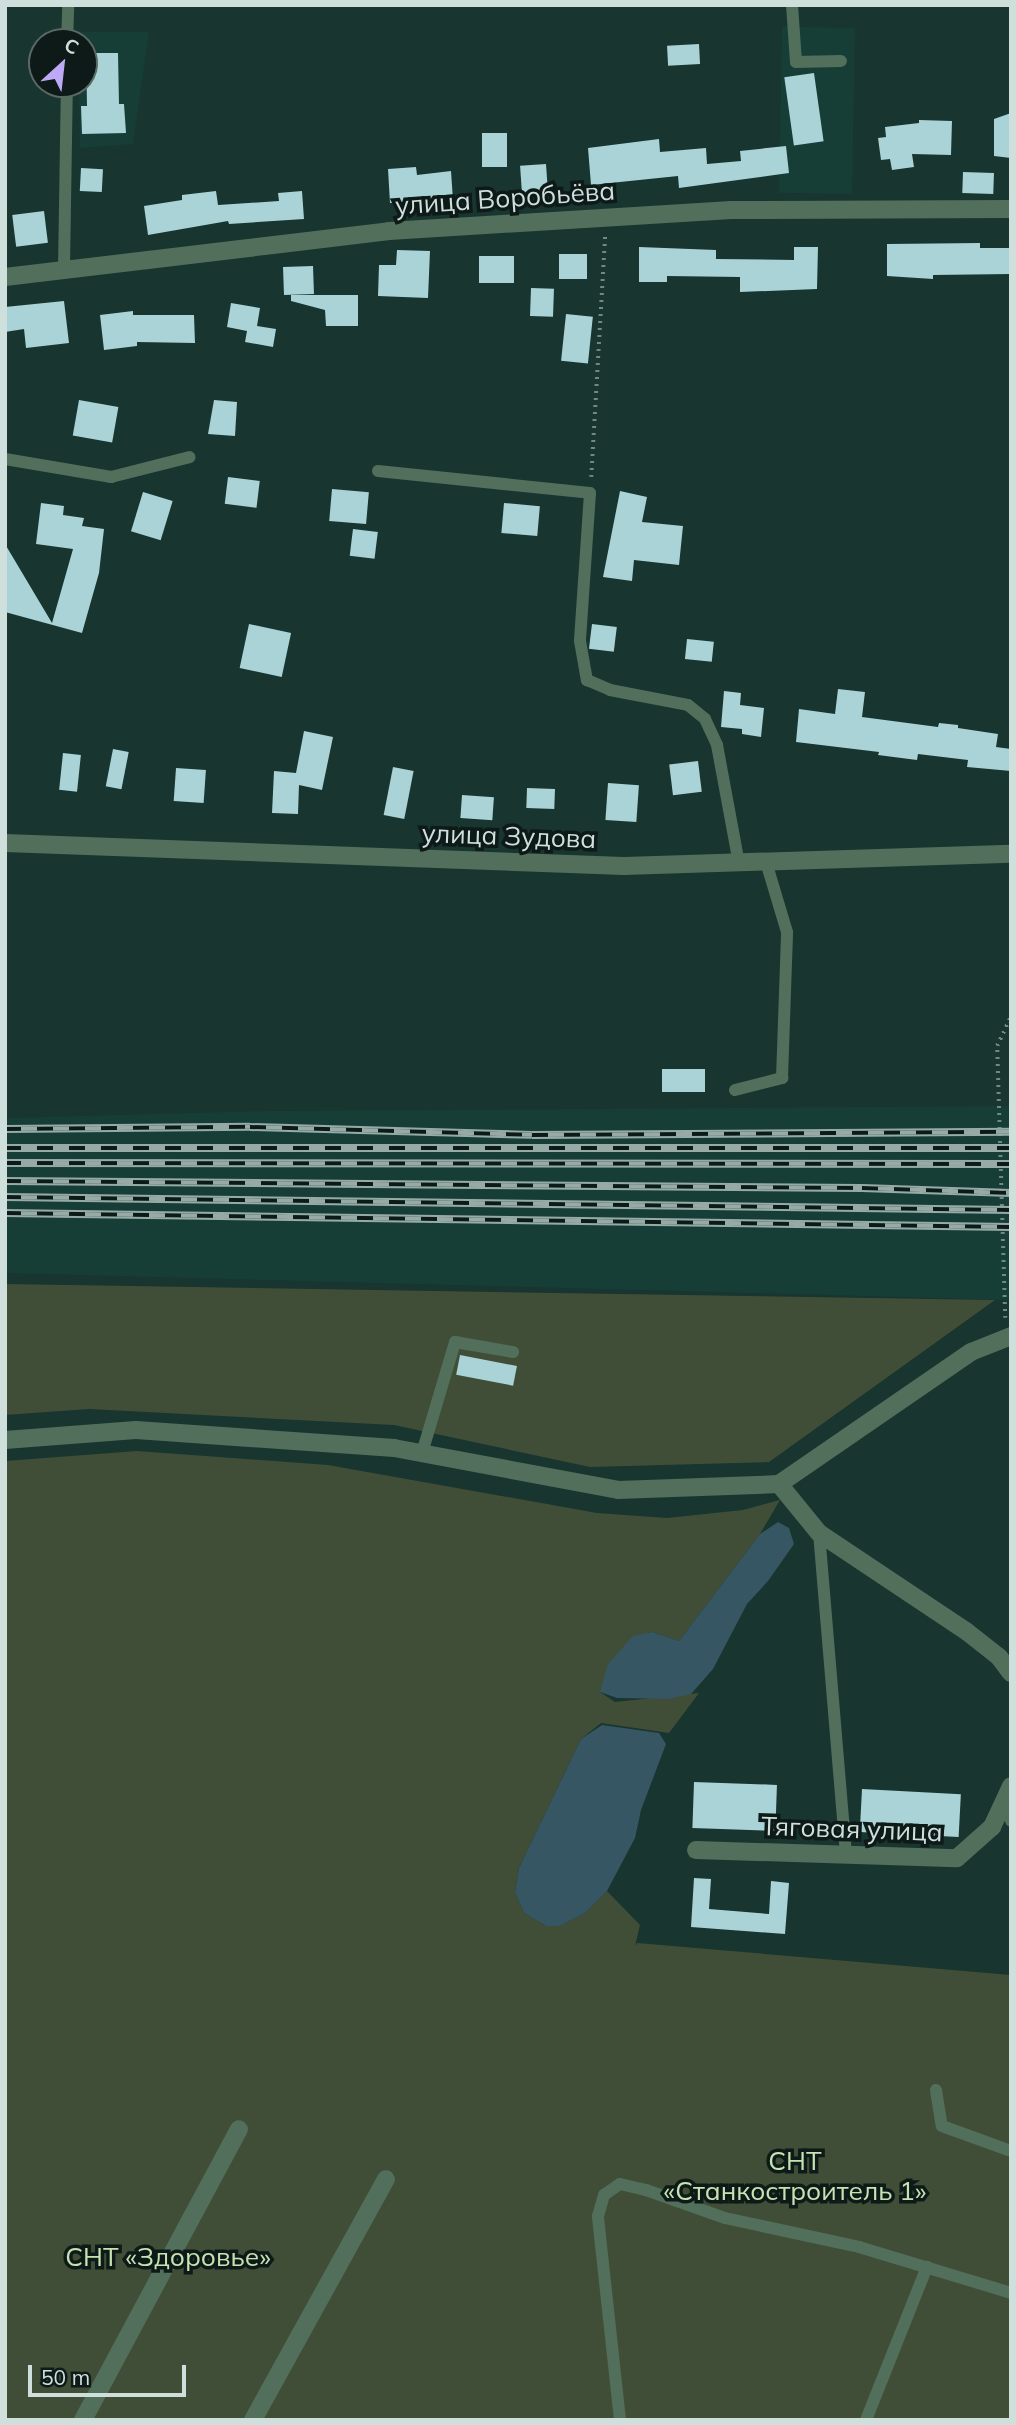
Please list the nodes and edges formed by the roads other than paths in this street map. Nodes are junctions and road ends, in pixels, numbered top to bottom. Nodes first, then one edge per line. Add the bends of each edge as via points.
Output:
1 (68, 5) edge
2 (792, 5) edge
3 (67, 28) edge
4 (841, 61) dead end
5 (67, 98) edge
6 (1011, 209) edge
7 (64, 268) junction
8 (5, 277) edge
9 (190, 457) dead end
10 (5, 459) edge
11 (378, 471) dead end
12 (5, 843) edge
13 (1011, 854) edge
14 (766, 862) junction
15 (739, 864) junction
16 (735, 1090) dead end
17 (1009, 1340) edge
18 (513, 1352) dead end
19 (5, 1440) edge
20 (422, 1453) junction
21 (779, 1483) junction
22 (819, 1532) junction
23 (1011, 1673) edge
24 (1008, 1793) edge
25 (1011, 1821) edge
26 (696, 1850) dead end
27 (846, 1855) junction
28 (936, 2090) dead end
29 (239, 2129) dead end
30 (1011, 2151) edge
31 (386, 2179) dead end
32 (927, 2267) junction
33 (1011, 2293) edge
34 (83, 2420) edge
35 (253, 2420) edge
36 (620, 2420) edge
37 (866, 2420) edge

1 - 3 lane
2 - 4 lane via 796,62
5 - 7 lane
6 - 7 street, улица Воробьёва via 731,210 389,231
7 - 8 street, улица Воробьёва
9 - 10 lane via 111,477
11 - 15 lane via 590,493 580,641 587,680 610,690 688,705 705,719 717,745
12 - 15 street, улица Зудова via 611,865
13 - 14 street, улица Зудова
14 - 15 street, улица Зудова
14 - 16 lane via 787,932 782,1078
17 - 21 street via 971,1352
18 - 20 lane via 455,1342
19 - 20 street via 135,1430
20 - 21 street via 618,1490
21 - 22 street
22 - 23 street via 966,1631 999,1657
22 - 27 lane
24 - 25 lane
24 - 27 street, Тяговая улица via 992,1827 957,1858
26 - 27 street, Тяговая улица
28 - 30 lane via 942,2126
29 - 34 street
31 - 35 street
32 - 33 lane
32 - 36 lane via 724,2218 620,2184 604,2195 598,2216
32 - 37 lane

